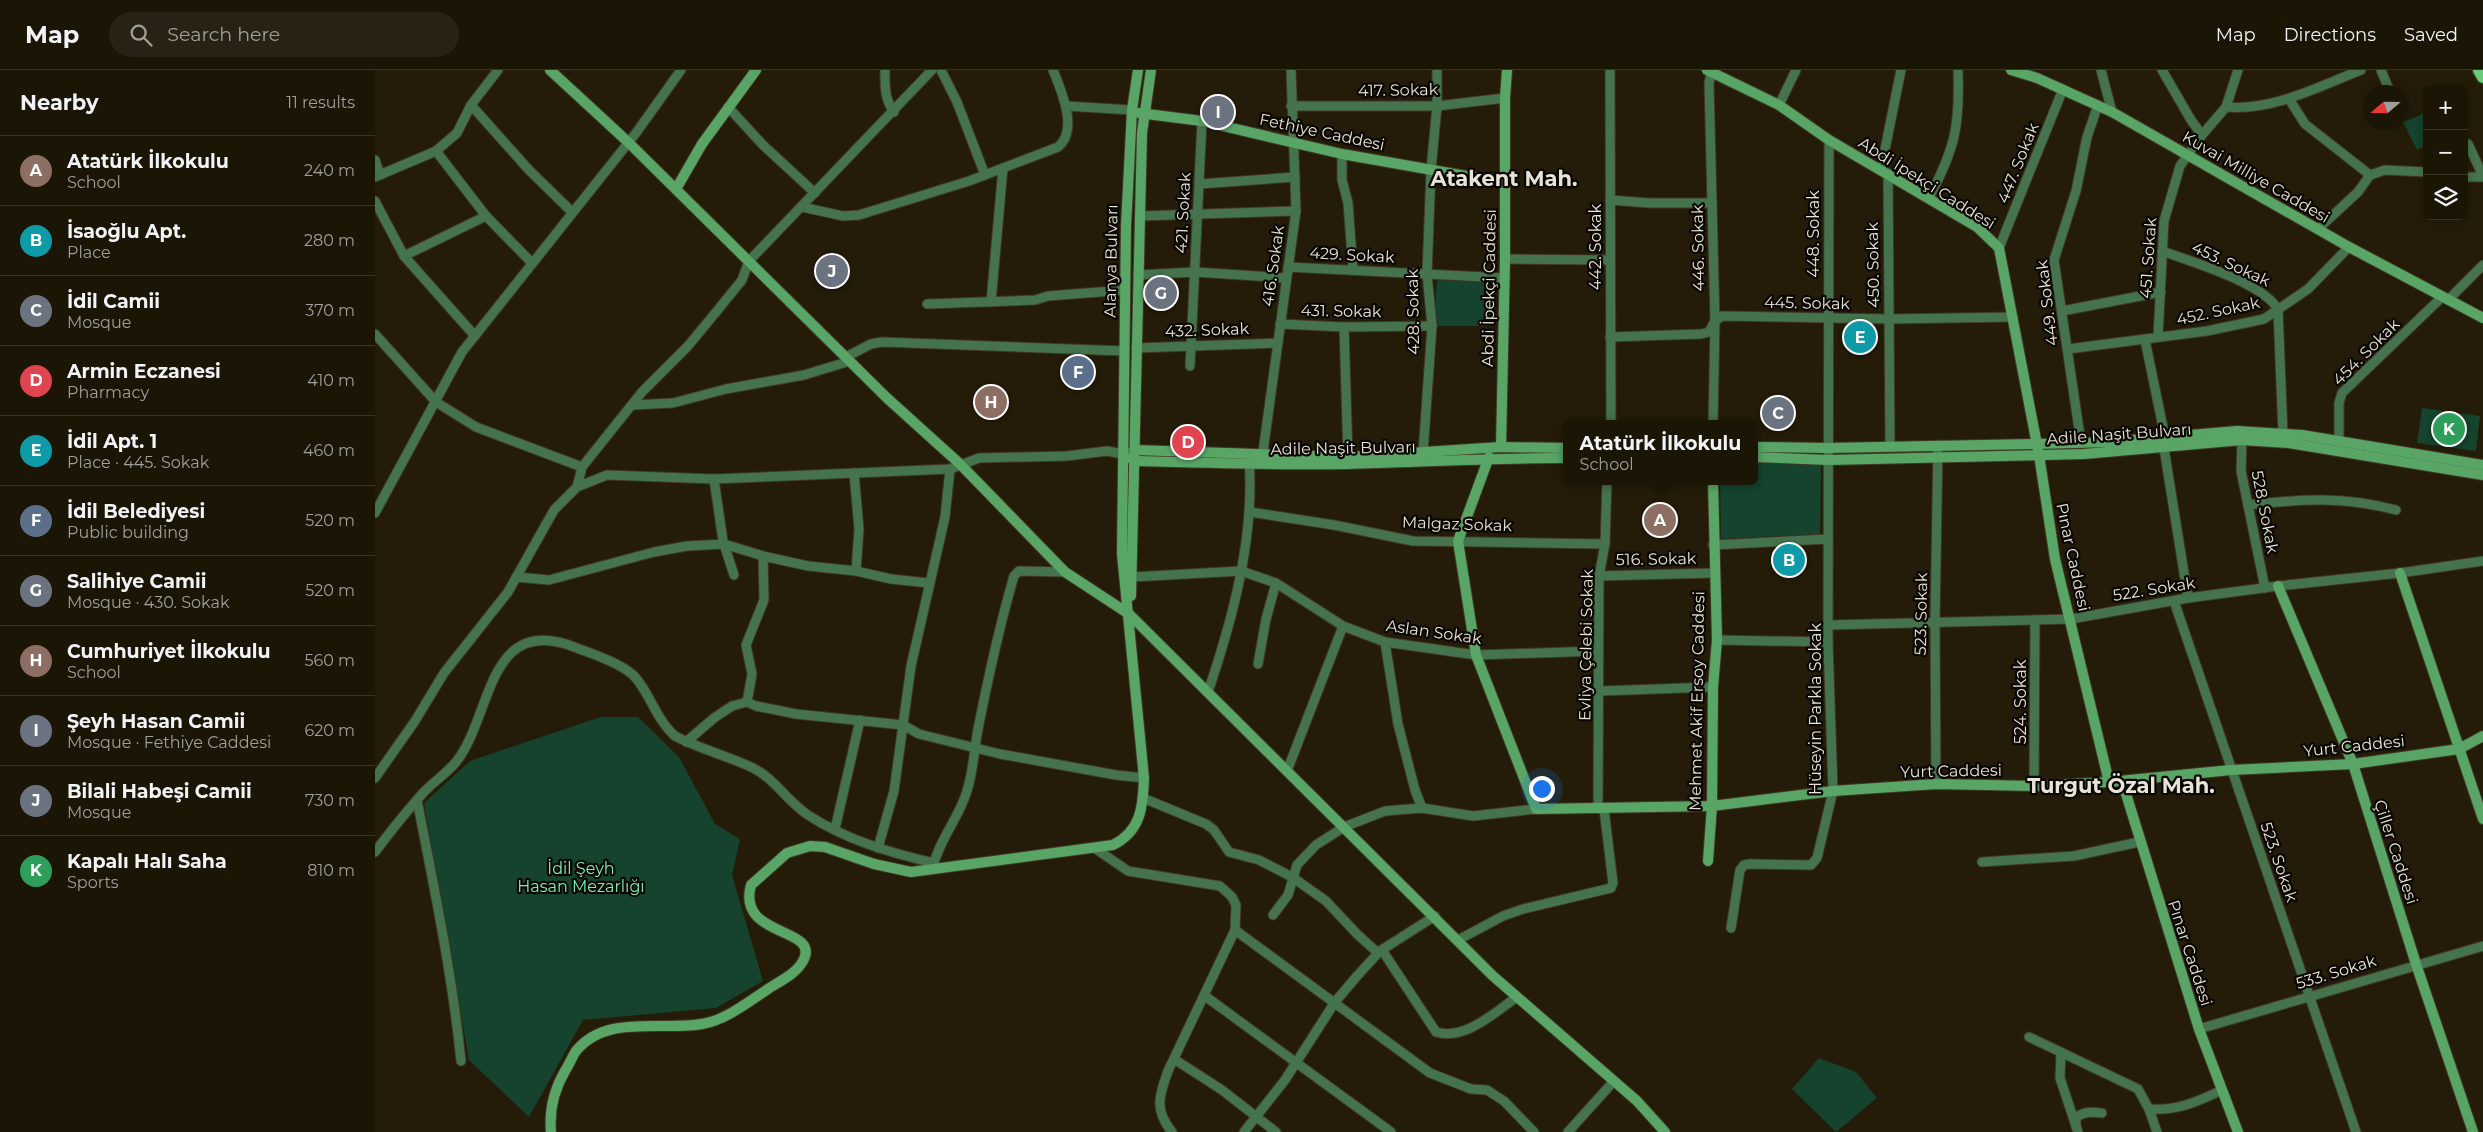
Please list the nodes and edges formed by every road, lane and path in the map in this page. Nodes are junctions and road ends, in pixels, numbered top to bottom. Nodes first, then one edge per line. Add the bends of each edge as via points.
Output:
1 (499, 70) edge
2 (550, 70) edge
3 (681, 70) edge
4 (756, 70) edge
5 (885, 70) edge
6 (932, 70) edge
7 (941, 70) edge
8 (1053, 70) edge
9 (1138, 70) edge
10 (1151, 70) edge
11 (1291, 70) edge
12 (1437, 70) edge
13 (1507, 70) edge
14 (1610, 70) edge
15 (1796, 70) edge
16 (1901, 70) edge
17 (1958, 70) edge
18 (2011, 70) edge
19 (2101, 70) edge
20 (2162, 70) edge
21 (2238, 70) edge
22 (2361, 70) edge
23 (2381, 70) edge
24 (2479, 70) edge
25 (1710, 71) edge
26 (2036, 74) edge
27 (2483, 77) edge
28 (2387, 85) edge
29 (2063, 90) junction
30 (1505, 98) junction
31 (2289, 99) junction
32 (471, 105) junction
33 (1779, 105) junction
34 (2098, 105) junction
35 (1066, 106) junction
36 (1291, 106) junction
37 (1437, 106) junction
38 (728, 107) junction
39 (2226, 107) junction
40 (1132, 110) junction
41 (894, 112) junction
42 (2112, 112) junction
43 (1143, 114) junction
44 (1202, 121) junction
45 (2202, 134) junction
46 (1829, 140) junction
47 (628, 142) junction
48 (1293, 143) junction
49 (2469, 144) dead end
50 (436, 151) junction
51 (1342, 154) junction
52 (2188, 155) junction
53 (375, 160) edge
54 (1003, 168) junction
55 (1431, 170) junction
56 (1885, 171) junction
57 (2423, 172) edge
58 (985, 175) junction
59 (2370, 175) junction
60 (377, 176) edge
61 (2483, 176) edge
62 (1295, 177) junction
63 (2468, 177) edge
64 (1506, 183) junction
65 (1200, 184) junction
66 (676, 189) junction
67 (815, 193) junction
68 (1929, 198) junction
69 (1610, 200) junction
70 (375, 201) edge
71 (1712, 203) junction
72 (802, 207) junction
73 (1296, 211) junction
74 (572, 212) junction
75 (1199, 213) junction
76 (485, 216) junction
77 (1140, 216) junction
78 (2318, 229) junction
79 (2349, 247) junction
80 (1999, 248) junction
81 (2162, 251) junction
82 (404, 256) junction
83 (1505, 259) junction
84 (1610, 260) junction
85 (749, 261) junction
86 (532, 263) junction
87 (2483, 264) edge
88 (1288, 267) junction
89 (1353, 270) junction
90 (1195, 272) junction
91 (1427, 274) junction
92 (1138, 275) junction
93 (1286, 278) junction
94 (1504, 278) junction
95 (1125, 290) junction
96 (2161, 292) junction
97 (2445, 298) junction
98 (991, 302) junction
99 (927, 304) dead end
100 (2278, 310) junction
101 (2062, 311) junction
102 (1828, 317) junction
103 (2013, 317) junction
104 (2483, 318) edge
105 (1715, 320) junction
106 (1889, 320) junction
107 (1280, 324) junction
108 (1432, 326) junction
109 (1344, 327) junction
110 (375, 334) edge
111 (475, 336) junction
112 (1609, 337) junction
113 (2158, 337) junction
114 (2145, 340) junction
115 (1278, 343) junction
116 (1191, 344) junction
117 (1136, 348) junction
118 (2067, 349) junction
119 (1124, 351) junction
120 (848, 360) junction
121 (1190, 366) dead end
122 (436, 402) junction
123 (632, 405) junction
124 (1611, 420) edge
125 (1713, 420) edge
126 (2283, 434) junction
127 (2165, 437) junction
128 (2241, 440) junction
129 (2339, 440) junction
130 (2081, 443) junction
131 (2037, 444) junction
132 (1938, 445) junction
133 (1890, 446) junction
134 (1501, 447) junction
135 (1758, 447) edge
136 (1563, 448) edge
137 (1828, 448) junction
138 (2164, 448) junction
139 (1423, 453) junction
140 (1123, 454) junction
141 (1249, 454) junction
142 (1135, 455) junction
143 (2039, 455) junction
144 (1758, 456) edge
145 (1939, 456) junction
146 (1348, 457) junction
147 (1489, 458) junction
148 (1563, 458) edge
149 (1262, 460) junction
150 (1829, 460) junction
151 (960, 464) junction
152 (1250, 464) junction
153 (2483, 465) edge
154 (582, 468) junction
155 (949, 469) junction
156 (854, 473) junction
157 (2483, 475) edge
158 (714, 479) junction
159 (1607, 485) edge
160 (1713, 485) edge
161 (577, 487) junction
162 (379, 499) edge
163 (2248, 506) junction
164 (2396, 510) dead end
165 (1250, 512) junction
166 (375, 513) edge
167 (1828, 539) junction
168 (1457, 541) junction
169 (724, 544) junction
170 (1605, 544) junction
171 (1713, 545) junction
172 (763, 556) junction
173 (2483, 561) edge
174 (856, 570) junction
175 (1241, 571) junction
176 (1065, 572) junction
177 (1713, 573) junction
178 (2400, 573) junction
179 (734, 575) dead end
180 (1132, 576) junction
181 (1599, 576) junction
182 (516, 577) junction
183 (929, 583) junction
184 (1276, 583) junction
185 (2277, 586) junction
186 (2265, 588) junction
187 (2188, 598) junction
188 (2174, 601) junction
189 (1129, 614) junction
190 (2071, 619) junction
191 (2035, 620) junction
192 (1935, 622) junction
193 (1829, 625) junction
194 (1343, 626) junction
195 (1717, 640) junction
196 (1385, 642) junction
197 (1828, 642) junction
198 (1598, 651) junction
199 (1475, 655) junction
200 (1259, 664) dead end
201 (1713, 687) junction
202 (1599, 691) junction
203 (1208, 692) junction
204 (747, 702) junction
205 (860, 720) junction
206 (903, 725) junction
207 (2483, 736) edge
208 (686, 742) junction
209 (974, 748) junction
210 (2459, 749) junction
211 (2353, 764) junction
212 (2231, 770) junction
213 (1287, 771) junction
214 (375, 778) edge
215 (1144, 778) junction
216 (2122, 781) junction
217 (2109, 782) junction
218 (1936, 784) junction
219 (2034, 786) junction
220 (1833, 791) junction
221 (1143, 798) junction
222 (417, 800) junction
223 (1712, 806) junction
224 (1422, 808) junction
225 (1536, 809) junction
226 (1601, 809) junction
227 (2483, 819) edge
228 (1344, 827) junction
229 (835, 829) junction
230 (2139, 842) junction
231 (878, 848) junction
232 (1096, 849) junction
233 (375, 852) edge
234 (1707, 861) dead end
235 (1982, 862) dead end
236 (933, 866) junction
237 (1292, 877) junction
238 (1273, 915) dead end
239 (1435, 916) junction
240 (1731, 928) dead end
241 (1235, 930) junction
242 (1458, 940) junction
243 (2483, 946) edge
244 (1380, 951) junction
245 (2416, 964) junction
246 (1205, 996) junction
247 (2309, 996) junction
248 (1517, 997) junction
249 (1335, 1002) junction
250 (2199, 1029) junction
251 (2029, 1037) dead end
252 (2061, 1052) junction
253 (1174, 1059) junction
254 (461, 1061) dead end
255 (1295, 1063) junction
256 (1613, 1081) junction
257 (2222, 1090) junction
258 (2149, 1109) junction
259 (2103, 1113) dead end
260 (1255, 1116) junction
261 (2077, 1130) edge
262 (551, 1132) edge
263 (1172, 1132) edge
264 (1244, 1132) edge
265 (1276, 1132) edge
266 (1391, 1132) edge
267 (1534, 1132) edge
268 (1568, 1132) edge
269 (1665, 1132) edge
270 (2157, 1132) edge
271 (2238, 1132) edge
272 (2356, 1132) edge
273 (2473, 1132) edge

1 - 32 street
2 - 47 street
3 - 47 street
4 - 38 street
5 - 41 street via 885,93
6 - 41 street
7 - 58 street
8 - 35 street
9 - 40 street, Alanya Bulvarı
10 - 43 street, Alanya Bulvarı
11 - 36 street, 416. Sokak
12 - 37 street, 428. Sokak
13 - 30 street, Abdi İpekçi Caddesi
14 - 69 street, 442. Sokak
15 - 33 street
16 - 56 street, 450. Sokak
17 - 68 street via 1959,110 1955,137 1946,167
18 - 26 street, Kuvai Milliye Caddesi
19 - 42 street
20 - 45 street
21 - 39 street
22 - 31 street
23 - 28 street
24 - 27 main road
25 - 33 street, Abdi İpekçi Caddesi
25 - 71 street, 446. Sokak
26 - 29 street, Kuvai Milliye Caddesi
29 - 34 street, Kuvai Milliye Caddesi
29 - 80 street, 447. Sokak
30 - 37 street, 417. Sokak
30 - 64 street, Abdi İpekçi Caddesi
31 - 39 street via 2253,108
31 - 59 street via 2305,124
32 - 50 street via 457,133
32 - 74 street
33 - 46 street, Abdi İpekçi Caddesi
34 - 42 street, Kuvai Milliye Caddesi
34 - 101 street, 449. Sokak via 2054,260
35 - 40 street
35 - 54 street via 1067,134 1064,142
36 - 37 street, 417. Sokak
36 - 48 street, 416. Sokak
37 - 55 street, 428. Sokak
38 - 66 street
38 - 67 street
39 - 45 street, 451. Sokak
40 - 43 street, Fethiye Caddesi
40 - 95 street, Alanya Bulvarı
41 - 67 street
42 - 52 street, Kuvai Milliye Caddesi
43 - 44 street, Fethiye Caddesi
43 - 77 street, Alanya Bulvarı
44 - 48 street, Fethiye Caddesi
44 - 65 street, 421. Sokak
45 - 52 street, 451. Sokak
46 - 56 street, Abdi İpekçi Caddesi
46 - 102 street, 448. Sokak
47 - 66 street
47 - 74 street
48 - 51 street, Fethiye Caddesi
48 - 62 street, 416. Sokak
49 - 61 street
50 - 60 street
50 - 76 street
51 - 55 street, Fethiye Caddesi
51 - 89 street
52 - 78 street, Kuvai Milliye Caddesi
52 - 81 street, 451. Sokak via 2180,166 2164,221
53 - 60 street
54 - 58 street
54 - 98 street
55 - 64 street, Fethiye Caddesi
55 - 91 street, 428. Sokak
56 - 68 street, Abdi İpekçi Caddesi
56 - 106 street, 450. Sokak
57 - 59 street via 2385,170
58 - 72 street via 859,216
59 - 78 street via 2358,192
61 - 63 street
62 - 65 street
62 - 73 street, 416. Sokak
64 - 83 street, Abdi İpekçi Caddesi
65 - 75 street, 421. Sokak
66 - 85 street
67 - 72 street
68 - 80 street, Abdi İpekçi Caddesi via 1977,227
69 - 71 street
69 - 84 street, 442. Sokak
70 - 82 street
71 - 105 street, 446. Sokak
72 - 85 street
73 - 75 street
73 - 88 street, 416. Sokak
74 - 86 street
75 - 77 street
75 - 90 street, 421. Sokak
76 - 82 street
76 - 86 street
77 - 92 street, Alanya Bulvarı
78 - 79 street, Kuvai Milliye Caddesi
79 - 97 street, Kuvai Milliye Caddesi
79 - 100 street, 452. Sokak via 2308,289
80 - 103 street, Abdi İpekçi Caddesi
81 - 96 street, 451. Sokak
81 - 100 street, 453. Sokak via 2255,288 2275,302
82 - 111 street
83 - 84 street
83 - 94 street, Abdi İpekçi Caddesi
84 - 112 street, 442. Sokak
85 - 120 street
85 - 123 street via 742,280 721,306
86 - 111 street
87 - 97 street, 454. Sokak
88 - 89 street, 429. Sokak
88 - 93 street, 416. Sokak
89 - 91 street, 429. Sokak
90 - 92 street
90 - 93 street
90 - 116 street, 421. Sokak
91 - 94 street, 429. Sokak
91 - 108 street, 428. Sokak
92 - 117 street, Alanya Bulvarı
93 - 107 street, 416. Sokak
94 - 134 street, Abdi İpekçi Caddesi
95 - 98 street
95 - 119 street, Alanya Bulvarı
96 - 101 street
96 - 113 street, 451. Sokak
97 - 104 street, Kuvai Milliye Caddesi
97 - 129 street, 454. Sokak via 2343,393 2339,403
98 - 99 street
100 - 113 street, 452. Sokak via 2264,319 2246,324
100 - 126 street, 453. Sokak
101 - 118 street, 449. Sokak
102 - 105 street, 445. Sokak via 1722,316
102 - 106 street, 445. Sokak
102 - 137 street, 448. Sokak
103 - 106 street, 445. Sokak
103 - 131 street, Abdi İpekçi Caddesi
105 - 112 street via 1709,332 1701,334
105 - 125 street, 446. Sokak
106 - 133 street, 450. Sokak
107 - 109 street, 431. Sokak
107 - 115 street, 416. Sokak
108 - 109 street, 431. Sokak
108 - 139 street, 428. Sokak
109 - 146 street
110 - 122 street
111 - 122 street via 461,352
112 - 124 street, 442. Sokak
113 - 114 street, 452. Sokak
114 - 118 street, 452. Sokak
114 - 127 street
115 - 116 street, 432. Sokak
115 - 149 street, 416. Sokak
116 - 117 street, 432. Sokak
116 - 121 street, 421. Sokak
117 - 142 street, Alanya Bulvarı
118 - 130 street, 449. Sokak
119 - 120 street via 882,342 871,344
119 - 140 street, Alanya Bulvarı
120 - 123 street via 804,375 727,389 673,404
120 - 151 street
122 - 154 street via 476,427
122 - 162 street
123 - 154 street
126 - 127 street, Adile Naşit Bulvarı via 2237,431
126 - 129 street, Adile Naşit Bulvarı
127 - 130 street, Adile Naşit Bulvarı
128 - 138 street, Adile Naşit Bulvarı
128 - 157 street, Adile Naşit Bulvarı via 2289,443
128 - 163 street, 528. Sokak via 2241,471
129 - 153 street, Adile Naşit Bulvarı
130 - 131 street, Adile Naşit Bulvarı
131 - 132 street, Adile Naşit Bulvarı
131 - 143 street, Abdi İpekçi Caddesi
132 - 133 street, Adile Naşit Bulvarı
132 - 145 street, 523. Sokak
133 - 137 street, Adile Naşit Bulvarı
134 - 136 street, Adile Naşit Bulvarı
134 - 139 street, Adile Naşit Bulvarı
135 - 137 street, Adile Naşit Bulvarı
137 - 150 street, Hüseyin Parkla Sokak
138 - 143 street, Adile Naşit Bulvarı
138 - 187 street
139 - 146 street, Adile Naşit Bulvarı
140 - 142 street, Adile Naşit Bulvarı
140 - 151 street via 1107,451 1067,456 979,458
140 - 189 street, Alanya Bulvarı via 1122,554
141 - 142 street, Adile Naşit Bulvarı
141 - 149 street, Adile Naşit Bulvarı
141 - 152 street
142 - 152 street, Adile Naşit Bulvarı
142 - 180 street, Alanya Bulvarı
143 - 145 street, Adile Naşit Bulvarı
143 - 190 street, Pınar Caddesi via 2055,559
144 - 150 street, Adile Naşit Bulvarı
145 - 150 street, Adile Naşit Bulvarı
145 - 192 street, 523. Sokak
146 - 149 street, Adile Naşit Bulvarı
147 - 148 street, Adile Naşit Bulvarı
147 - 149 street, Adile Naşit Bulvarı via 1417,462
147 - 168 street
149 - 152 street, Adile Naşit Bulvarı
150 - 167 street, Hüseyin Parkla Sokak
151 - 155 street
151 - 176 street
152 - 165 street
154 - 161 street
155 - 156 street
155 - 183 street via 945,517
156 - 158 street
156 - 174 street via 859,529
158 - 161 street via 607,475
158 - 169 street
159 - 170 street, Evliya Çelebi Sokak
160 - 171 street, Mehmet Akif Ersoy Caddesi
161 - 182 street via 554,510
162 - 166 street
163 - 164 street via 2305,499 2365,502
163 - 186 street, 528. Sokak
165 - 168 street, Malgaz Sokak via 1334,524 1413,541
165 - 175 street
167 - 171 street
167 - 193 street, Hüseyin Parkla Sokak
168 - 170 street, Malgaz Sokak
168 - 199 street
169 - 172 street
169 - 179 street
169 - 182 street via 654,552 557,579
170 - 181 street, Evliya Çelebi Sokak
171 - 177 street, Mehmet Akif Ersoy Caddesi
172 - 174 street via 808,566
172 - 204 street via 764,600 746,645 752,674
173 - 178 street, 522. Sokak
174 - 183 street via 891,579
175 - 180 street, Aslan Sokak
175 - 184 street, Aslan Sokak
175 - 203 street via 1225,642
176 - 189 street
176 - 209 street via 1019,571 1014,576
177 - 181 street, 516. Sokak
177 - 195 street, Mehmet Akif Ersoy Caddesi
178 - 185 street, 522. Sokak
178 - 210 street
180 - 189 street, Alanya Bulvarı
181 - 198 street, Evliya Çelebi Sokak
182 - 214 street via 508,592 444,673
183 - 206 street via 911,666
184 - 194 street, Aslan Sokak
184 - 200 street
185 - 186 street, 522. Sokak
185 - 211 street, Çiller Caddesi
186 - 187 street, 522. Sokak
187 - 188 street, 522. Sokak
188 - 190 street, 522. Sokak
188 - 212 street, 523. Sokak
189 - 203 street
189 - 215 street
190 - 191 street, 522. Sokak
190 - 217 street, Pınar Caddesi
191 - 192 street, 522. Sokak
191 - 219 street, 524. Sokak
192 - 193 street, 522. Sokak
192 - 218 street, 523. Sokak
193 - 197 street, Hüseyin Parkla Sokak
194 - 196 street, Aslan Sokak
194 - 213 street
195 - 197 street
195 - 201 street, Mehmet Akif Ersoy Caddesi
196 - 199 street, Aslan Sokak
196 - 224 street via 1398,724
197 - 220 street, Hüseyin Parkla Sokak
198 - 199 street, Aslan Sokak
198 - 202 street, Evliya Çelebi Sokak
199 - 225 street
201 - 202 street
201 - 223 street, Mehmet Akif Ersoy Caddesi
202 - 226 street, Evliya Çelebi Sokak
203 - 213 street
204 - 205 street via 796,714
204 - 208 street via 732,706 713,718
205 - 206 street
205 - 229 street
206 - 209 street via 919,734
206 - 231 street via 894,791
207 - 210 street, Yurt Caddesi
208 - 222 street via 665,728 633,675 609,661 564,643 535,641 511,652 501,664 467,745 456,762
208 - 229 street via 754,768 808,815
209 - 215 street
209 - 236 street via 967,793
210 - 211 street, Yurt Caddesi
210 - 227 street
211 - 212 street, Yurt Caddesi
211 - 245 street, Çiller Caddesi
212 - 216 street, Yurt Caddesi
212 - 247 street, 523. Sokak
213 - 228 street
215 - 221 street
216 - 217 street, Yurt Caddesi
216 - 230 street, Pınar Caddesi
217 - 219 street, Yurt Caddesi
218 - 219 street, Yurt Caddesi
218 - 220 street, Yurt Caddesi
220 - 223 street, Yurt Caddesi
220 - 240 street, Hüseyin Parkla Sokak via 1817,858 1811,864 1750,864 1740,870
221 - 232 street via 1139,821 1132,832 1113,845
221 - 237 street via 1206,824 1229,852 1259,860
222 - 233 street
222 - 254 street via 436,896
223 - 226 street, Yurt Caddesi
223 - 234 street, Mehmet Akif Ersoy Caddesi
224 - 225 street via 1473,816
224 - 228 street via 1385,811
225 - 226 street, Yurt Caddesi
226 - 242 street, Evliya Çelebi Sokak via 1613,883 1611,888 1517,911
228 - 237 street via 1316,846 1297,865
228 - 239 street
229 - 231 street
230 - 235 street via 2073,856
230 - 250 street, Pınar Caddesi
231 - 236 street
232 - 236 street
232 - 241 street via 1128,871 1220,886 1232,896 1236,905
236 - 262 street via 911,872 892,869 825,847 810,846 787,853 751,885 749,892 757,919 795,936 802,944 804,960 795,971 729,1014 703,1024 619,1028 598,1033 576,1052 555,1089
237 - 238 street via 1288,895
237 - 244 street via 1326,901 1357,934
239 - 242 street
239 - 244 street
241 - 246 street
241 - 249 street
242 - 248 street
243 - 245 street, 533. Sokak
244 - 248 street via 1435,1032 1456,1033 1475,1026
244 - 249 street
245 - 247 street, 533. Sokak
245 - 273 street, Çiller Caddesi
246 - 253 street
246 - 255 street
247 - 250 street, 533. Sokak
247 - 272 street, 523. Sokak
248 - 256 street
249 - 255 street
249 - 267 street via 1430,1073 1471,1089 1487,1090
250 - 257 street, Pınar Caddesi
251 - 252 street
252 - 258 street via 2138,1088
252 - 261 street via 2059,1078
253 - 260 street
253 - 263 street via 1159,1105 1162,1120
255 - 260 street
255 - 266 street
256 - 268 street
256 - 269 street via 1637,1101
257 - 258 street via 2183,1108
257 - 271 street, Pınar Caddesi
258 - 270 street
259 - 261 street via 2080,1114 2076,1118
260 - 264 street
260 - 265 street

